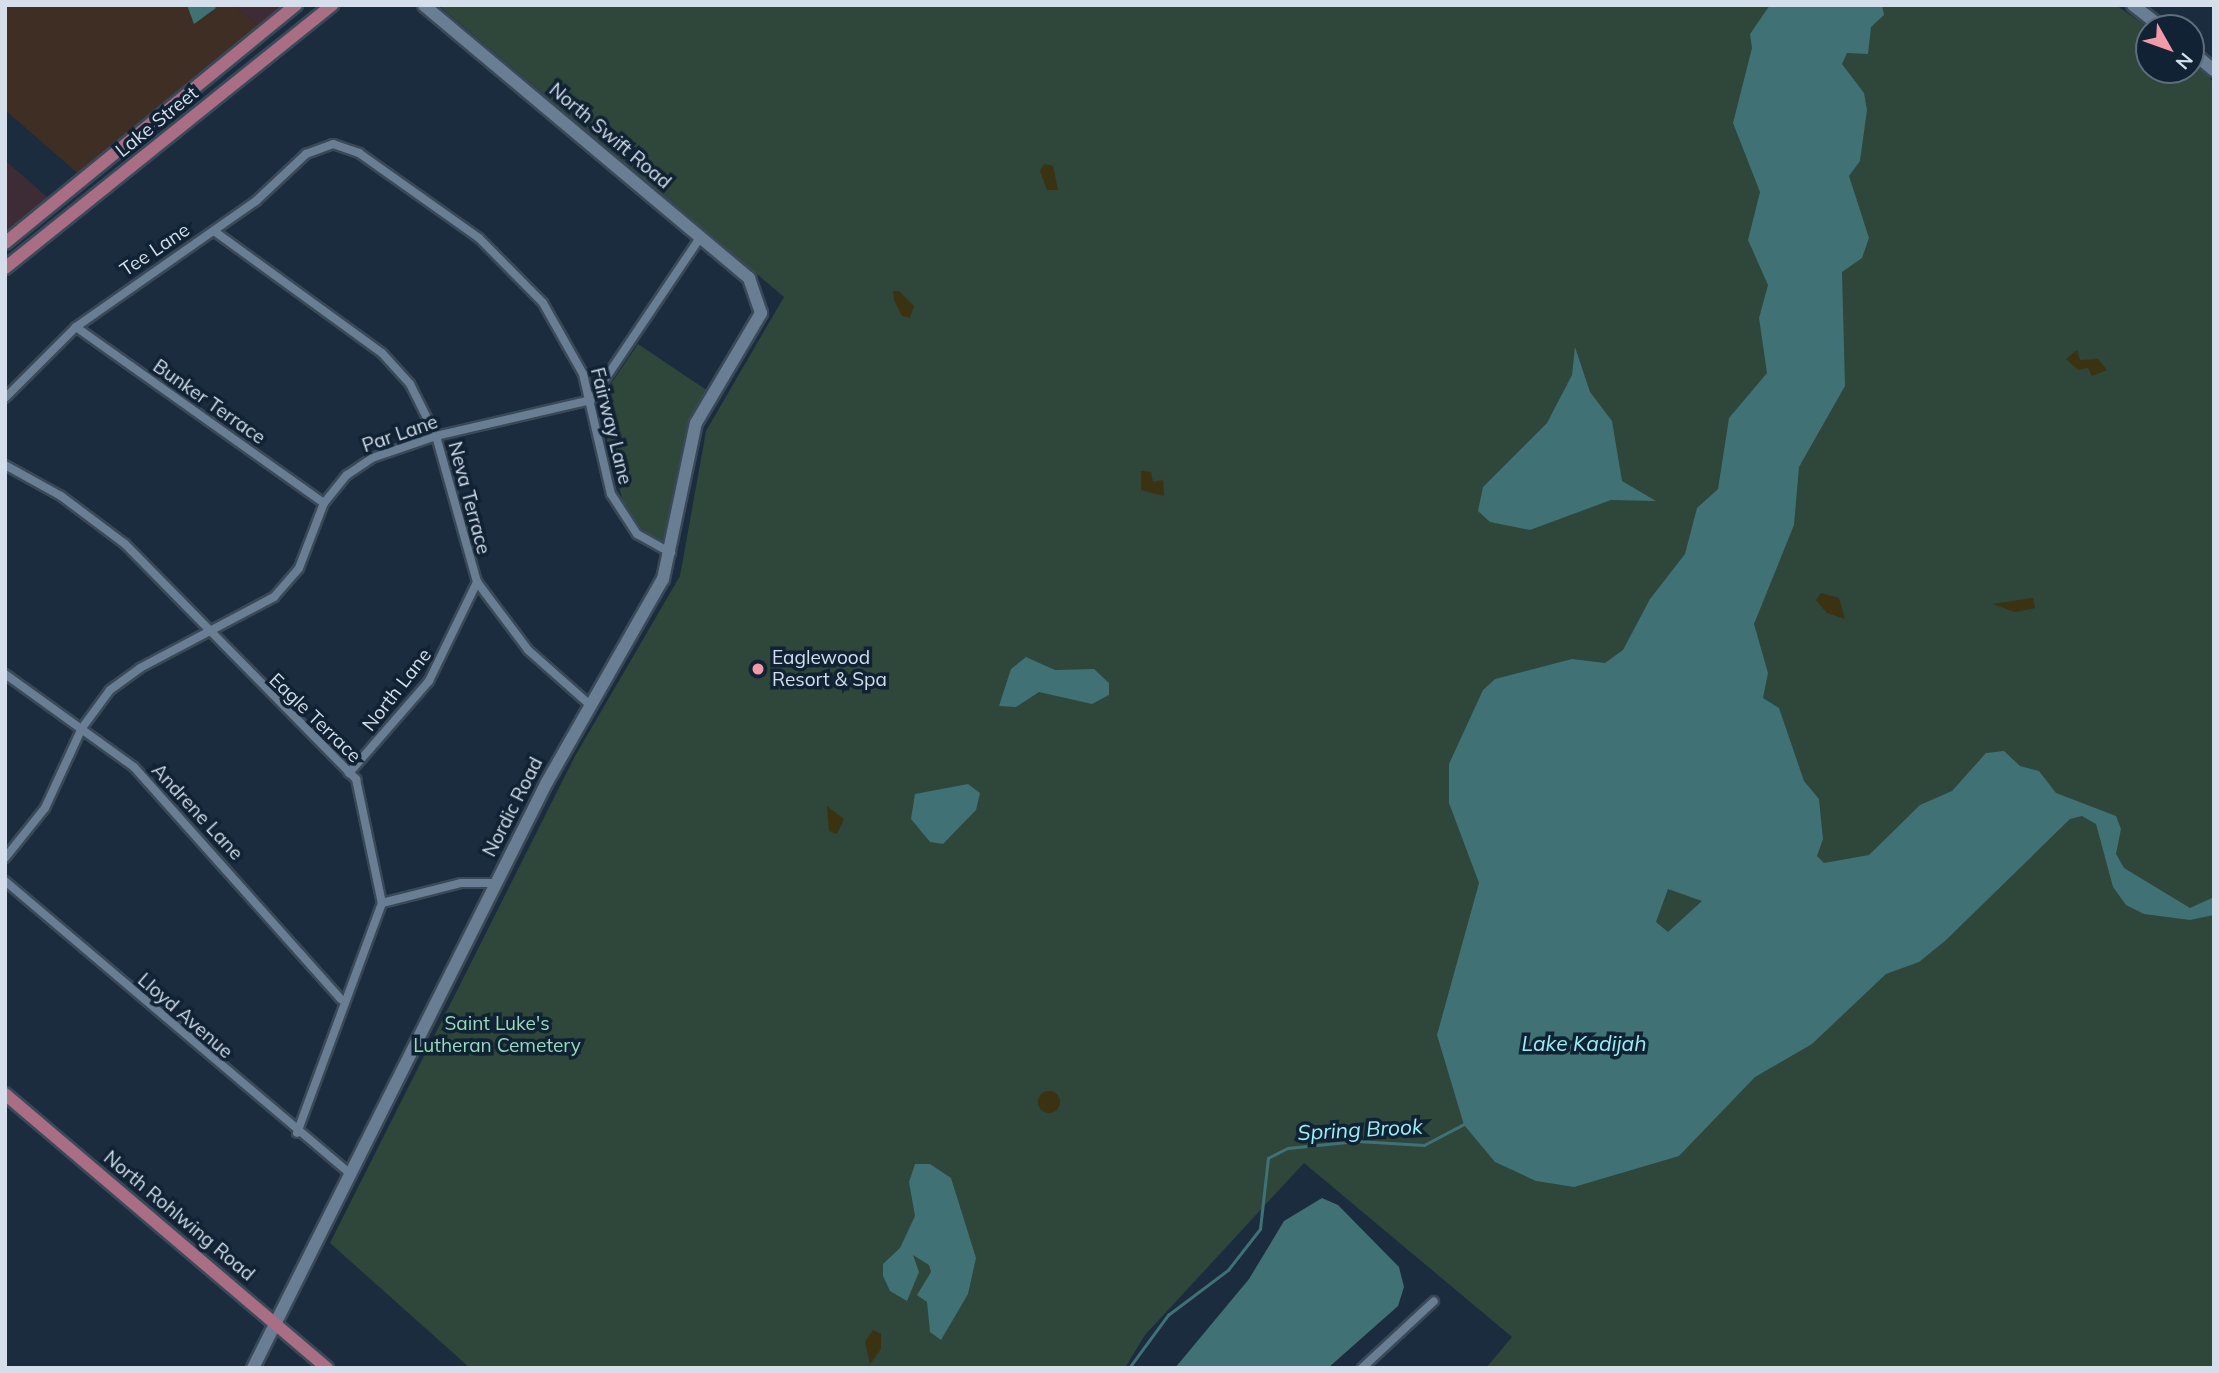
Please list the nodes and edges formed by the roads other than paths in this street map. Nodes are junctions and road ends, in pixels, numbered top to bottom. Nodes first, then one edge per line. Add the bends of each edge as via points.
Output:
1 (296, 5) edge
2 (331, 5) edge
3 (424, 5) edge
4 (333, 144) joint
5 (214, 231) junction
6 (700, 238) junction
7 (5, 243) edge
8 (5, 268) edge
9 (761, 304) joint
10 (76, 327) junction
11 (5, 398) edge
12 (591, 400) junction
13 (436, 436) junction
14 (5, 465) edge
15 (324, 503) junction
16 (671, 553) junction
17 (477, 582) junction
18 (210, 632) junction
19 (5, 674) edge
20 (589, 704) junction
21 (82, 728) junction
22 (349, 773) junction
23 (5, 858) edge
24 (5, 881) edge
25 (496, 883) junction
26 (382, 902) junction
27 (341, 999) junction
28 (5, 1094) edge
29 (297, 1133) junction
30 (346, 1171) junction
31 (1434, 1301) dead end
32 (276, 1324) junction
33 (253, 1368) edge
34 (327, 1368) edge
35 (1362, 1368) edge

1 - 7 main road, Lake Street
2 - 8 main road, Lake Street
3 - 6 street, North Swift Road
4 - 5 street, Tee Lane via 306,154
4 - 12 street, Fairway Lane via 359,153 512,267 563,333
5 - 10 street, Tee Lane
5 - 13 street, Neva Terrace via 382,353 410,384
6 - 9 street, North Swift Road via 749,278
6 - 12 street
9 - 16 street, Nordic Road via 751,335 696,423
10 - 11 street, Tee Lane
10 - 15 street, Bunker Terrace
12 - 13 street, Par Lane
12 - 16 street, Fairway Lane via 604,477 618,508 647,542
13 - 15 street, Par Lane via 360,465
13 - 17 street, Neva Terrace
14 - 18 street, Eagle Terrace via 61,496 125,544
15 - 18 street, Par Lane via 288,582 260,608
16 - 20 street, Nordic Road via 656,591
17 - 20 street, Neva Terrace via 528,650
17 - 22 street, North Lane via 429,681
18 - 21 street, Par Lane via 125,678
18 - 22 street, Eagle Terrace
19 - 21 street, Andrene Lane
20 - 25 street, Nordic Road
21 - 23 street, Par Lane via 45,808
21 - 27 street, Andrene Lane via 176,809
22 - 26 street, Eagle Terrace via 368,815
24 - 29 street, Lloyd Avenue
25 - 26 street via 461,883
25 - 30 street, Nordic Road
26 - 27 street
27 - 29 street
28 - 32 main road, North Rohlwing Road
29 - 30 street, Lloyd Avenue
30 - 32 street, Nordic Road
31 - 35 street
32 - 33 street, Nordic Road
32 - 34 main road, North Rohlwing Road

